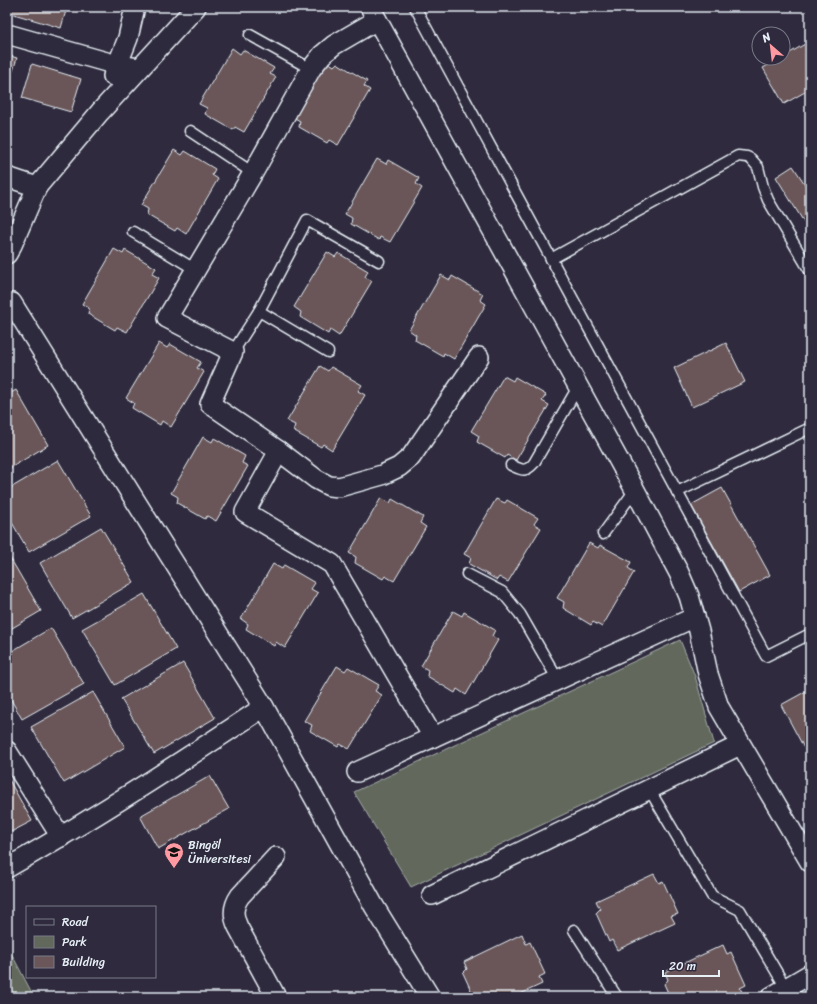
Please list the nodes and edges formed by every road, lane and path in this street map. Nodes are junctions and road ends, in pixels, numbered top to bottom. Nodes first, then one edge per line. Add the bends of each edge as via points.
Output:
1 (135, 7) edge
2 (196, 7) edge
3 (415, 7) edge
4 (374, 14) edge
5 (7, 34) edge
6 (250, 35) dead end
7 (117, 65) junction
8 (139, 68) junction
9 (311, 69) junction
10 (100, 112) junction
11 (190, 131) dead end
12 (253, 173) junction
13 (7, 177) edge
14 (37, 186) junction
15 (133, 232) dead end
16 (7, 254) edge
17 (551, 259) junction
18 (379, 260) dead end
19 (196, 270) junction
20 (810, 271) edge
21 (7, 304) edge
22 (259, 311) junction
23 (232, 352) junction
24 (328, 352) dead end
25 (479, 357) dead end
26 (578, 387) junction
27 (810, 428) edge
28 (279, 451) junction
29 (511, 465) dead end
30 (635, 490) junction
31 (677, 492) junction
32 (603, 534) dead end
33 (467, 574) dead end
34 (695, 617) junction
35 (810, 634) edge
36 (558, 680) junction
37 (264, 707) junction
38 (433, 737) junction
39 (740, 744) junction
40 (7, 751) edge
41 (357, 772) dead end
42 (649, 789) junction
43 (61, 837) junction
44 (276, 857) dead end
45 (810, 862) edge
46 (7, 868) edge
47 (432, 895) dead end
48 (574, 930) dead end
49 (810, 974) edge
50 (779, 993) edge
51 (276, 997) edge
52 (430, 997) edge
53 (617, 997) edge

1 - 7 street via 128,38
2 - 8 street
3 - 17 lane
4 - 9 street via 322,55
4 - 26 street
5 - 7 street
6 - 9 lane
7 - 8 street
7 - 10 street
8 - 10 street
9 - 12 street
10 - 14 street
11 - 12 lane
12 - 19 street
13 - 14 street
14 - 16 street
15 - 19 lane
17 - 20 lane via 742,156 751,159 758,167 768,200
17 - 31 lane
18 - 22 lane via 308,220
19 - 23 street via 167,318
21 - 37 street via 12,303
22 - 23 lane
22 - 24 lane
23 - 28 street via 210,404
25 - 28 street via 411,457 399,467 382,475 339,487 329,486
26 - 29 lane via 534,463 528,469 522,470
26 - 30 street
27 - 31 lane
28 - 38 street via 245,512 332,564
30 - 32 lane
30 - 34 street via 679,573
31 - 35 lane via 766,656
33 - 36 lane via 502,592 520,614
34 - 36 street
34 - 39 street via 708,674 719,707
36 - 38 street
37 - 43 street
37 - 52 street via 374,906
38 - 41 street
39 - 42 street
39 - 45 street
40 - 43 street
42 - 47 street
42 - 50 lane via 712,896 740,910
43 - 46 street
44 - 51 street via 240,896 236,902 234,915
48 - 53 lane
49 - 50 street

